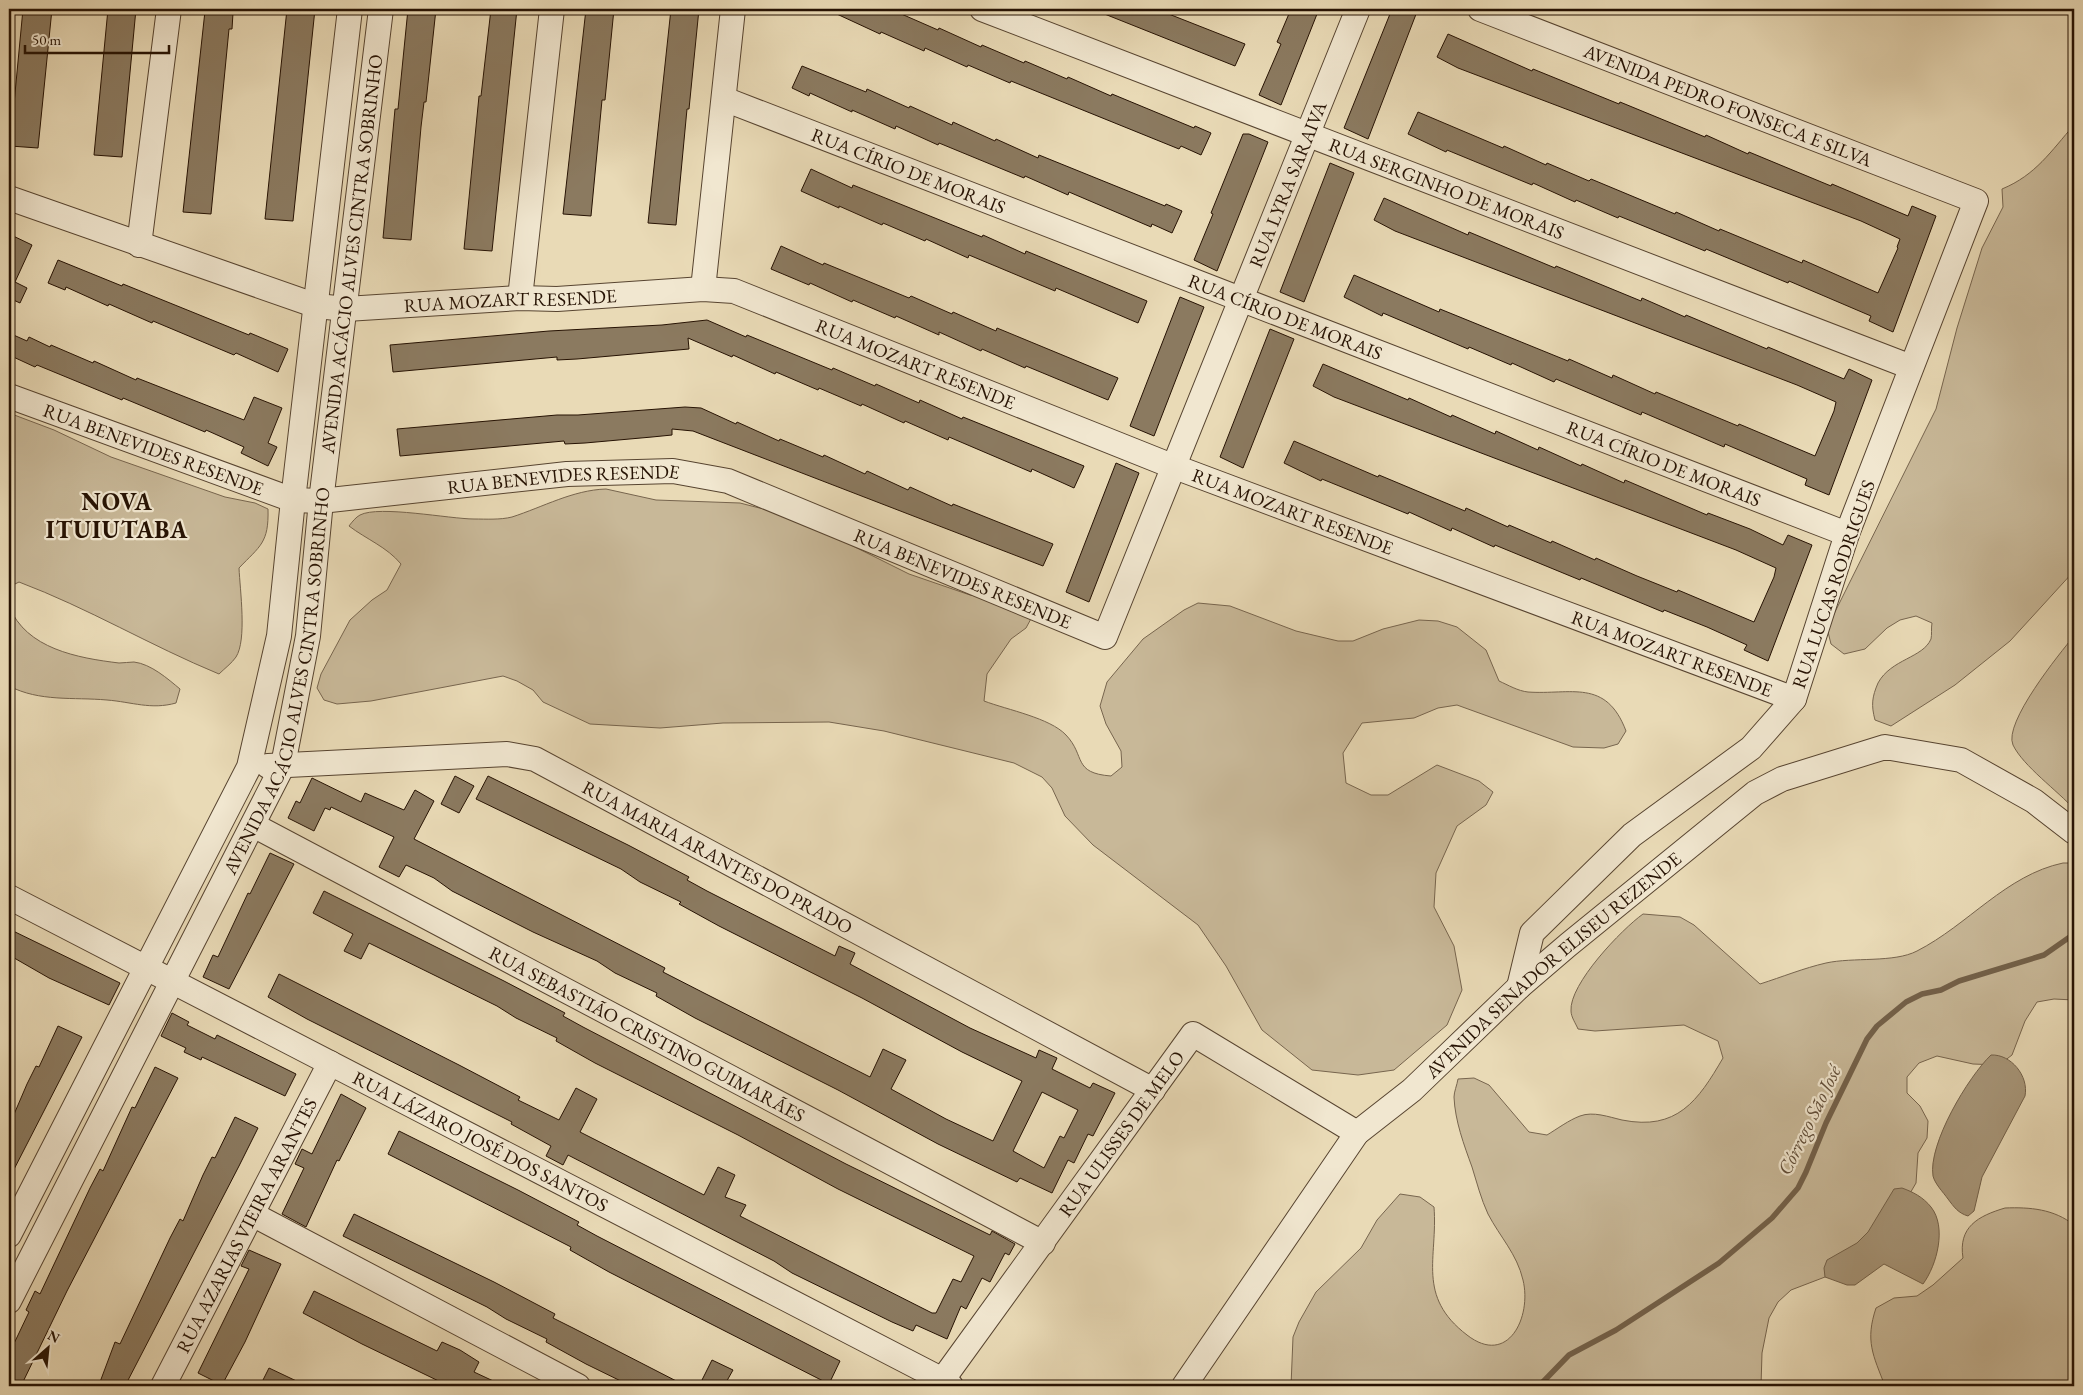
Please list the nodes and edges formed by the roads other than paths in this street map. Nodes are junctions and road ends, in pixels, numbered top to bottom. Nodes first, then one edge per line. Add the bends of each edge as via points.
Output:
1 (169, 9) edge
2 (350, 9) edge
3 (381, 9) edge
4 (552, 9) edge
5 (733, 9) edge
6 (982, 9) edge
7 (1358, 9) edge
8 (1480, 9) edge
9 (724, 99) junction
10 (1308, 134) junction
11 (9, 198) edge
12 (1976, 201) joint
13 (139, 245) junction
14 (703, 290) junction
15 (520, 298) junction
16 (1241, 299) junction
17 (317, 306) junction
18 (346, 309) junction
19 (1911, 368) junction
20 (9, 396) edge
21 (1174, 466) junction
22 (292, 500) junction
23 (321, 501) junction
24 (1847, 534) junction
25 (1105, 637) joint
26 (1794, 699) junction
27 (283, 766) junction
28 (249, 767) junction
29 (253, 825) junction
30 (2074, 832) edge
31 (9, 897) edge
32 (146, 968) junction
33 (173, 982) junction
34 (1519, 988) junction
35 (330, 1063) junction
36 (1153, 1090) junction
37 (1357, 1133) junction
38 (252, 1214) junction
39 (9, 1235) edge
40 (1042, 1243) junction
41 (9, 1301) edge
42 (944, 1384) edge
43 (164, 1386) edge
44 (578, 1386) edge
45 (1184, 1386) edge

1 - 13 street
2 - 17 street, AVENIDA ACÁCIO ALVES CINTRA SOBRINHO
3 - 18 street, AVENIDA ACÁCIO ALVES CINTRA SOBRINHO
4 - 15 street
5 - 9 street
6 - 10 street, RUA SERGINHO DE MORAIS
7 - 10 street, RUA LYRA SARAIVA
8 - 12 street, AVENIDA PEDRO FONSECA E SILVA
9 - 14 street
9 - 16 street, RUA CÍRIO DE MORAIS
10 - 16 street, RUA LYRA SARAIVA
10 - 19 street, RUA SERGINHO DE MORAIS
11 - 13 street, RUA MOZART RESENDE
12 - 19 street, RUA LUCAS RODRIGUES
13 - 17 street, RUA MOZART RESENDE
14 - 15 street, RUA MOZART RESENDE via 558,299
14 - 21 street, RUA MOZART RESENDE via 734,291
15 - 18 street, RUA MOZART RESENDE
16 - 21 street, RUA LYRA SARAIVA
16 - 24 street, RUA CÍRIO DE MORAIS
17 - 18 street, RUA MOZART RESENDE
17 - 22 street, AVENIDA ACÁCIO ALVES CINTRA SOBRINHO
18 - 23 street, AVENIDA ACÁCIO ALVES CINTRA SOBRINHO
19 - 24 street, RUA LUCAS RODRIGUES
20 - 22 street, RUA BENEVIDES RESENDE
21 - 25 street, RUA LYRA SARAIVA
21 - 26 street, RUA MOZART RESENDE
22 - 23 street, RUA BENEVIDES RESENDE
22 - 28 street, AVENIDA ACÁCIO ALVES CINTRA SOBRINHO via 279,636
23 - 25 street, RUA BENEVIDES RESENDE via 567,474 673,471 692,474 728,481
23 - 27 street, AVENIDA ACÁCIO ALVES CINTRA SOBRINHO via 308,636
24 - 26 street, RUA LUCAS RODRIGUES
26 - 34 street, RUA LUCAS RODRIGUES via 1752,748 1632,835 1532,933
27 - 28 street, RUA MARIA ARANTES DO PRADO
27 - 29 street, AVENIDA ACÁCIO ALVES CINTRA SOBRINHO
27 - 36 street, RUA MARIA ARANTES DO PRADO via 507,754 535,759
28 - 32 street, AVENIDA ACÁCIO ALVES CINTRA SOBRINHO
29 - 33 street, AVENIDA ACÁCIO ALVES CINTRA SOBRINHO
29 - 40 street, RUA SEBASTIÃO CRISTINO GUIMARÃES
30 - 34 street, AVENIDA SENADOR ELISEU REZENDE via 2034,801 1960,760 1885,747 1782,779 1755,793
31 - 32 street, RUA LÁZARO JOSÉ DOS SANTOS
32 - 33 street, RUA LÁZARO JOSÉ DOS SANTOS
32 - 39 street, AVENIDA ACÁCIO ALVES CINTRA SOBRINHO
33 - 35 street, RUA LÁZARO JOSÉ DOS SANTOS
33 - 41 street, AVENIDA ACÁCIO ALVES CINTRA SOBRINHO
34 - 37 street, AVENIDA SENADOR ELISEU REZENDE via 1412,1090
35 - 38 street, RUA AZARIAS VIEIRA ARANTES
35 - 42 street, RUA LÁZARO JOSÉ DOS SANTOS
36 - 37 street, RUA ULISSES DE MELO via 1194,1034
36 - 40 street, RUA ULISSES DE MELO
37 - 45 street, AVENIDA SENADOR ELISEU REZENDE
38 - 43 street, RUA AZARIAS VIEIRA ARANTES
38 - 44 street
40 - 42 street, RUA ULISSES DE MELO

